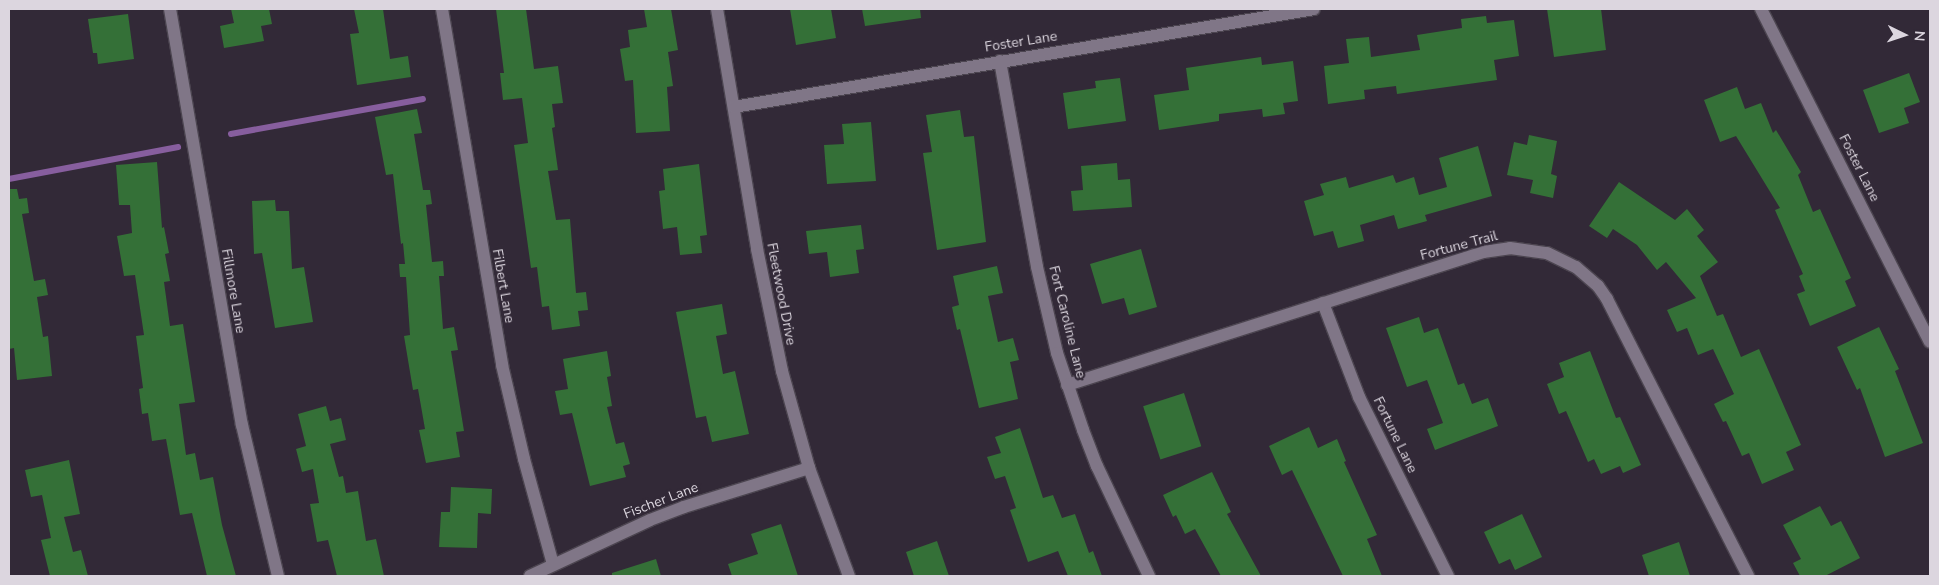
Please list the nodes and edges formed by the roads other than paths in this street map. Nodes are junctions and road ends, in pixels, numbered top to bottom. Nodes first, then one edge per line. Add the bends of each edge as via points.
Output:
1 (170, 9) edge
2 (442, 9) edge
3 (717, 9) edge
4 (1314, 9) edge
5 (1761, 9) edge
6 (1263, 13) edge
7 (1000, 61) junction
8 (734, 107) junction
9 (1323, 303) junction
10 (1930, 342) edge
11 (1067, 385) junction
12 (809, 468) junction
13 (553, 564) junction
14 (278, 576) edge
15 (530, 576) edge
16 (849, 576) edge
17 (1149, 576) edge
18 (1448, 576) edge
19 (1748, 576) edge

1 - 14 street, Fillmore Lane via 242,425
2 - 13 street, Filbert Lane via 500,357
3 - 8 street, Fleetwood Drive
4 - 6 street, Foster Lane
5 - 10 street, Foster Lane
6 - 7 street, Foster Lane
7 - 8 street, Foster Lane
7 - 11 street, Fort Caroline Lane via 1037,268
8 - 12 street, Fleetwood Drive via 771,321
9 - 11 street, Fortune Trail
9 - 18 street, Fortune Lane via 1359,397
9 - 19 street, Fortune Trail via 1497,250 1537,250 1571,263 1598,286 1614,309
11 - 17 street, Fort Caroline Lane via 1097,466
12 - 13 street, Fischer Lane via 684,507
12 - 16 street, Fleetwood Drive
13 - 15 street, Fischer Lane

